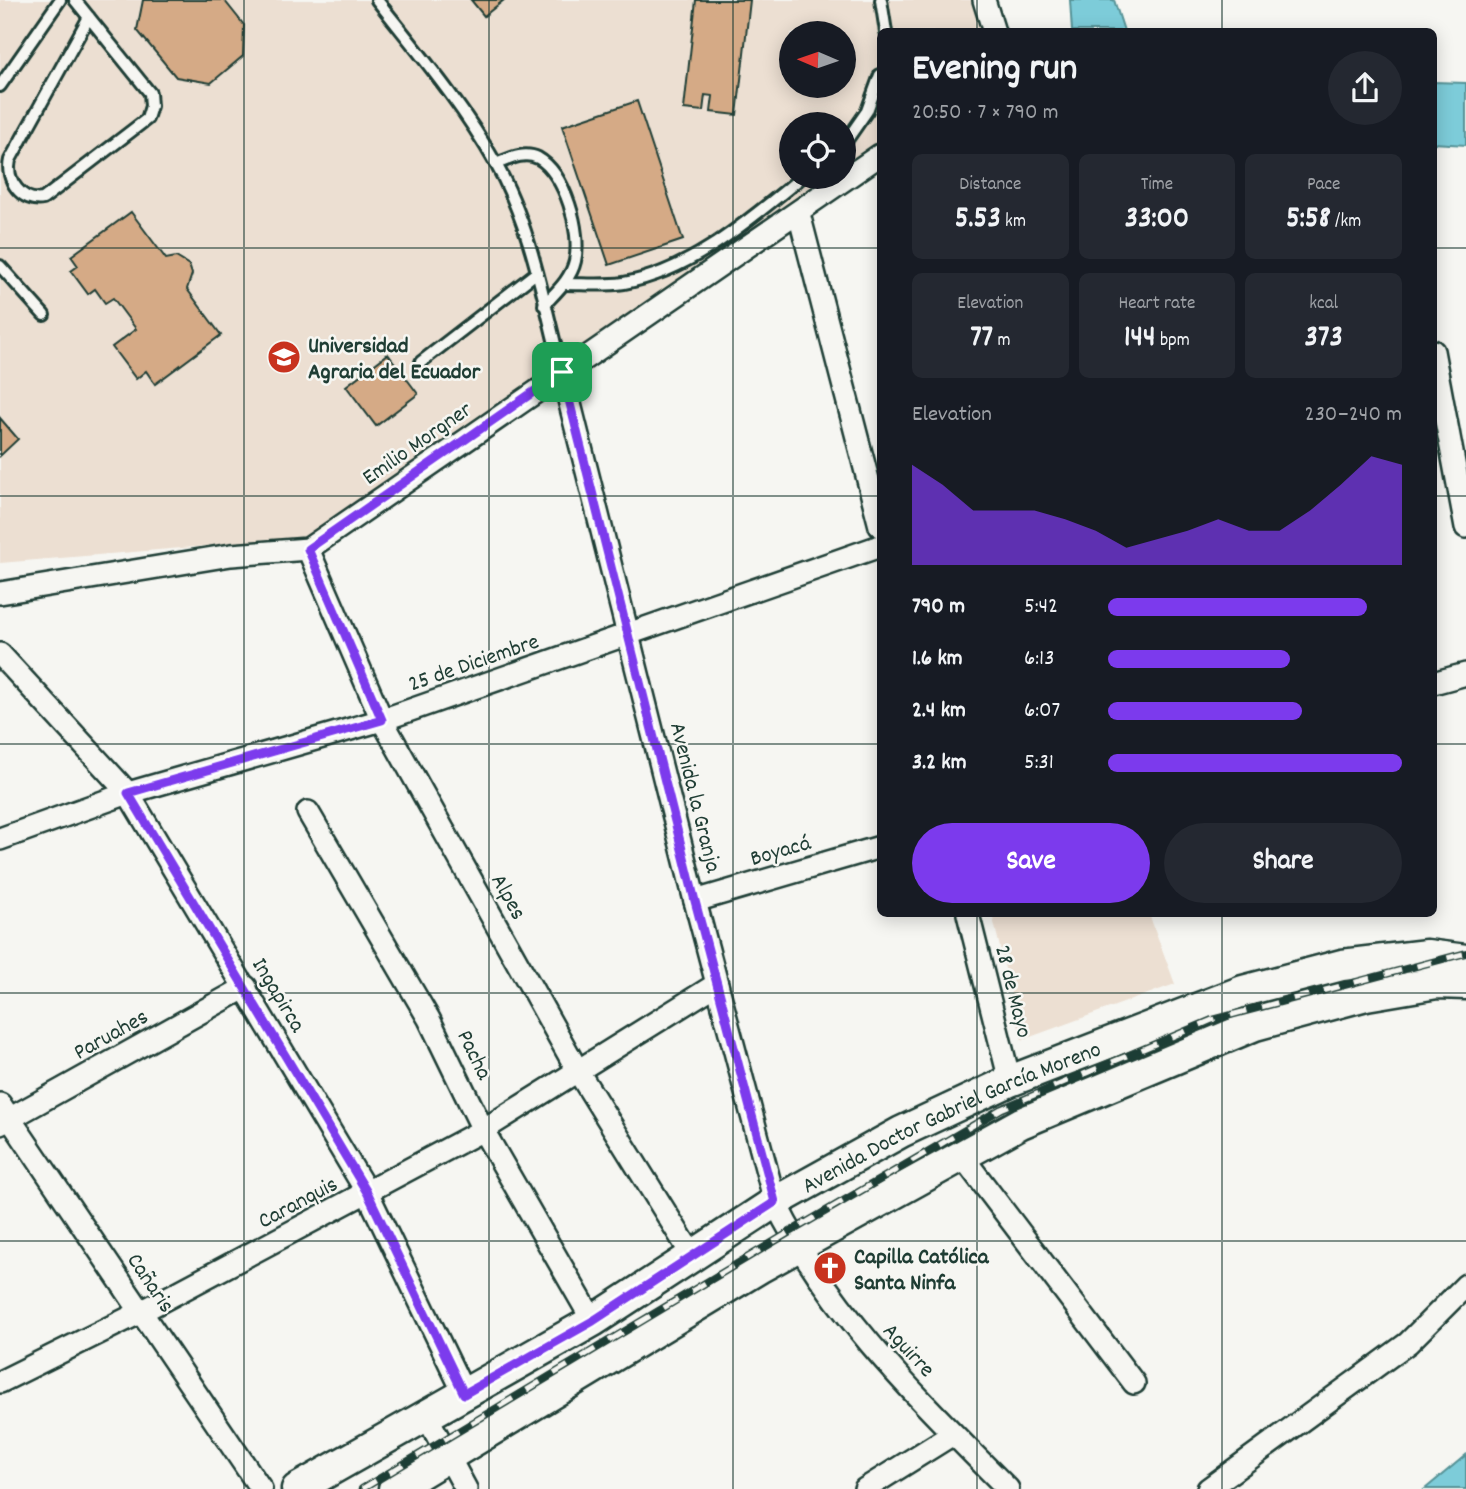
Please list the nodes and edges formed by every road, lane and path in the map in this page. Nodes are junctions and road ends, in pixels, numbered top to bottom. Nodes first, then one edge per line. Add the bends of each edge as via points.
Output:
1 (61, 0) edge
2 (75, 0) edge
3 (377, 0) edge
4 (881, 0) edge
5 (984, 0) edge
6 (89, 17) junction
7 (885, 28) edge
8 (993, 28) edge
9 (877, 83) edge
10 (0, 86) edge
11 (856, 127) edge
12 (877, 157) edge
13 (496, 163) junction
14 (786, 189) edge
15 (799, 214) junction
16 (0, 266) edge
17 (536, 273) junction
18 (564, 284) junction
19 (544, 305) junction
20 (44, 315) dead end
21 (421, 362) dead end
22 (562, 372) junction
23 (1437, 374) edge
24 (877, 514) edge
25 (1466, 527) edge
26 (877, 547) edge
27 (308, 549) junction
28 (0, 593) edge
29 (629, 635) junction
30 (0, 654) edge
31 (1466, 674) edge
32 (1437, 682) edge
33 (382, 720) junction
34 (128, 793) junction
35 (308, 812) dead end
36 (0, 839) edge
37 (877, 848) edge
38 (695, 901) junction
39 (969, 917) edge
40 (1466, 943) edge
41 (1427, 955) junction
42 (1466, 960) edge
43 (717, 984) junction
44 (1466, 985) edge
45 (246, 988) junction
46 (579, 1073) junction
47 (1010, 1081) junction
48 (3, 1116) edge
49 (483, 1130) junction
50 (961, 1156) junction
51 (368, 1194) junction
52 (775, 1202) junction
53 (794, 1239) junction
54 (692, 1255) junction
55 (1466, 1285) edge
56 (141, 1312) junction
57 (593, 1321) junction
58 (0, 1382) edge
59 (1134, 1383) dead end
60 (464, 1394) junction
61 (426, 1415) junction
62 (953, 1434) junction
63 (448, 1456) junction
64 (261, 1489) edge
65 (297, 1489) edge
66 (394, 1489) edge
67 (467, 1489) edge
68 (865, 1489) edge
69 (1007, 1489) edge
70 (1208, 1489) edge

1 - 10 lane
2 - 6 lane
3 - 13 lane via 440,80
4 - 7 lane
5 - 8 street
6 - 6 lane via 149,93 151,107 147,119 43,199 33,201 24,197 10,177 10,160
9 - 11 lane
12 - 15 street, Emilio Morgner
13 - 17 lane via 516,206
13 - 18 lane via 520,155 537,157 565,192 576,230 575,261
14 - 18 lane via 702,252 652,276 622,283
15 - 22 street, Emilio Morgner
15 - 24 street
16 - 20 lane
17 - 19 lane
17 - 21 lane
18 - 19 lane
19 - 22 lane
22 - 27 street, Emilio Morgner
22 - 29 street, Avenida la Granja
23 - 25 street
26 - 29 street, 25 de Diciembre
27 - 28 street via 231,555
27 - 33 street, Alpes
29 - 33 street, 25 de Diciembre
29 - 38 street, Avenida la Granja
30 - 34 street, Ingapirca
31 - 32 street
33 - 34 street, 25 de Diciembre
33 - 46 street, Alpes
34 - 36 street, 25 de Diciembre
34 - 45 street, Ingapirca
35 - 49 street, Pacha via 429,1019
37 - 38 street, Boyacá
38 - 43 street, Avenida la Granja
39 - 47 street, 28 de Mayo
40 - 41 street
41 - 42 main road, Avenida Doctor Gabriel García Moreno
41 - 47 main road, Avenida Doctor Gabriel García Moreno via 1342,965 1243,991
43 - 46 street, Caranquis
43 - 52 street, Avenida la Granja
44 - 50 main road, Avenida Doctor Gabriel García Moreno via 1437,983 1366,995 1255,1025 1021,1123
45 - 48 street, Paruahes
45 - 51 street, Ingapirca
46 - 49 street, Caranquis
46 - 54 street, Alpes
47 - 52 main road, Avenida Doctor Gabriel García Moreno via 901,1132
48 - 56 street, Cañaris
49 - 51 street, Caranquis
49 - 57 street, Pacha
50 - 53 main road, Avenida Doctor Gabriel García Moreno
50 - 59 street
51 - 56 street, Caranquis
51 - 60 street, Ingapirca
52 - 53 street, Avenida la Granja
52 - 54 main road, Avenida Doctor Gabriel García Moreno
53 - 62 street, Aguirre via 866,1341
53 - 63 main road, Avenida Doctor Gabriel García Moreno
54 - 57 main road, Avenida Doctor Gabriel García Moreno
55 - 70 street via 1408,1343
56 - 58 street, Caranquis
56 - 64 street, Cañaris
57 - 60 main road, Avenida Doctor Gabriel García Moreno
60 - 61 main road, Avenida Doctor Gabriel García Moreno
61 - 63 street
61 - 65 main road, Avenida Doctor Gabriel García Moreno
62 - 68 street
62 - 69 street, Aguirre
63 - 66 main road, Avenida Doctor Gabriel García Moreno
63 - 67 street

